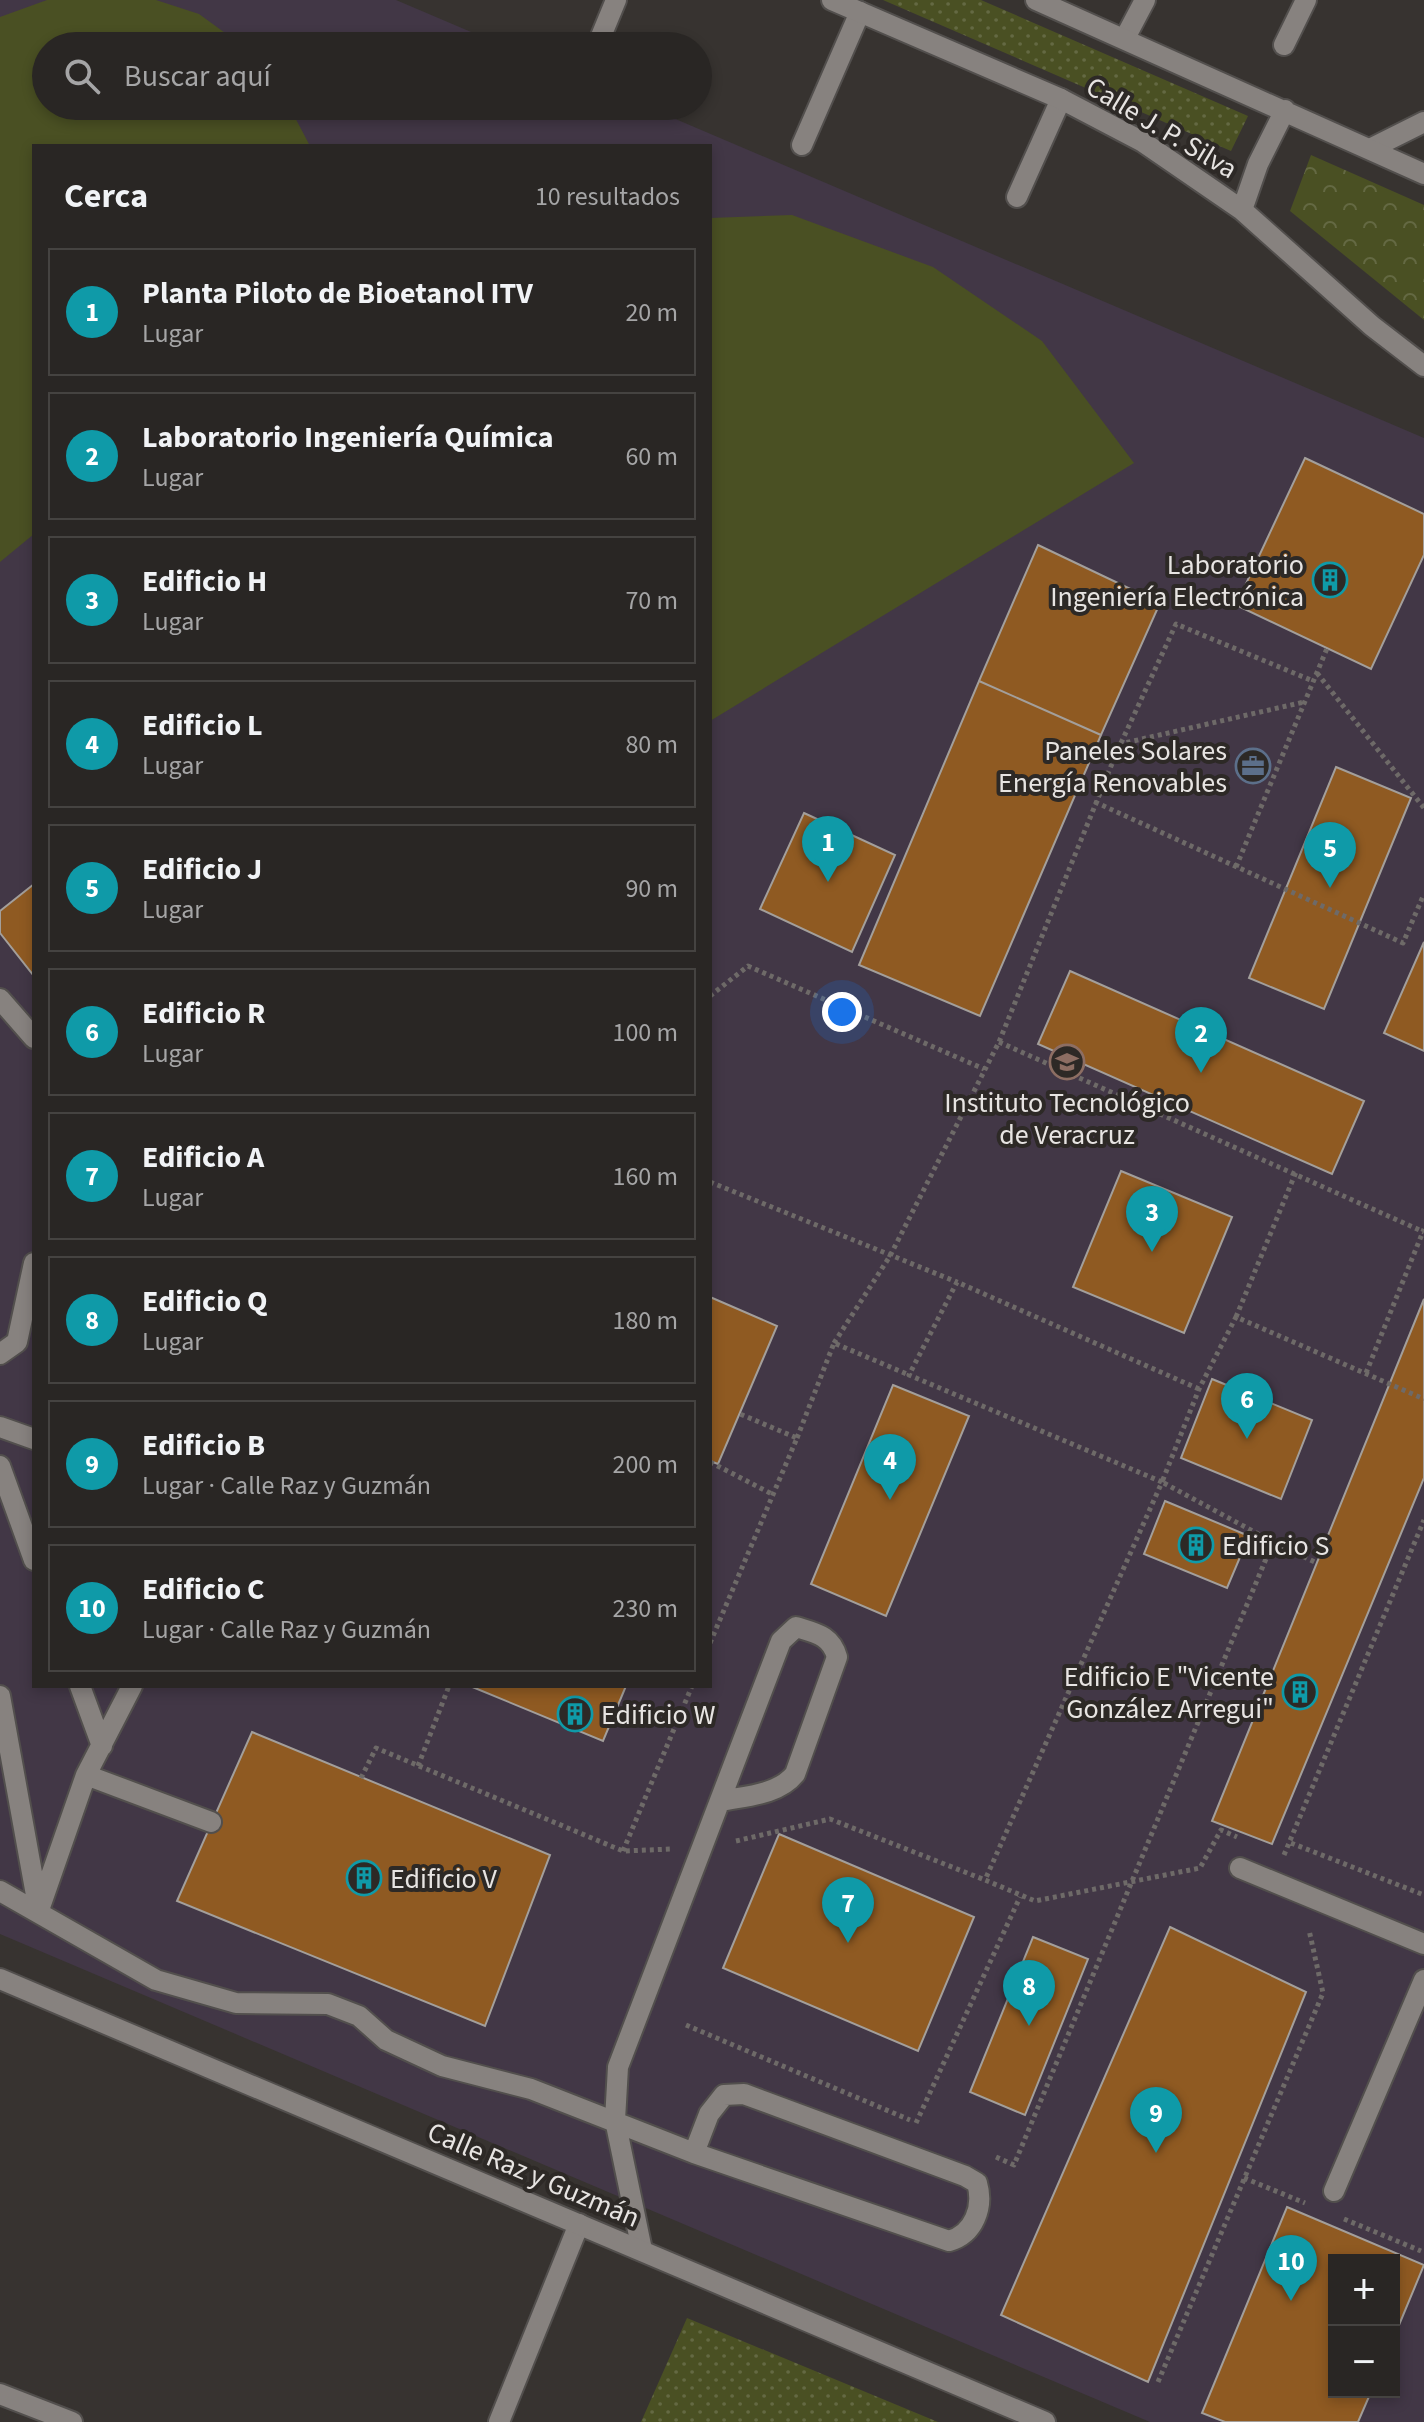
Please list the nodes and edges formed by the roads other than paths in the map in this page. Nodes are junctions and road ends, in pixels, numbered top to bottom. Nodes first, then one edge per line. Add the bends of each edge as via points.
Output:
1 (616, 0) edge
2 (832, 0) edge
3 (1036, 0) edge
4 (1145, 0) edge
5 (1306, 0) edge
6 (860, 12) junction
7 (603, 32) edge
8 (1125, 38) junction
9 (1284, 45) dead end
10 (1061, 99) junction
11 (1285, 110) junction
12 (1424, 122) edge
13 (802, 145) dead end
14 (1372, 148) junction
15 (1424, 174) edge
16 (1017, 197) dead end
17 (1242, 210) junction
18 (1424, 366) edge
19 (0, 999) edge
20 (32, 1036) edge
21 (32, 1273) edge
22 (17, 1346) edge
23 (0, 1427) edge
24 (32, 1438) edge
25 (0, 1466) edge
26 (32, 1554) edge
27 (81, 1688) edge
28 (131, 1688) edge
29 (0, 1696) edge
30 (102, 1746) junction
31 (86, 1775) junction
32 (721, 1801) junction
33 (211, 1822) dead end
34 (1240, 1868) dead end
35 (0, 1891) edge
36 (39, 1910) junction
37 (1424, 1944) edge
38 (0, 1979) edge
39 (1424, 1980) edge
40 (615, 2120) junction
41 (694, 2153) junction
42 (1334, 2191) dead end
43 (579, 2224) junction
44 (642, 2250) junction
45 (0, 2394) edge
46 (72, 2422) edge
47 (499, 2422) edge
48 (1045, 2422) edge

1 - 7 street
2 - 6 street, Calle J. P. Silva
3 - 8 street, Calle J. P. Silva
4 - 8 street
5 - 9 street
6 - 10 street, Calle J. P. Silva
6 - 13 street
8 - 11 street, Calle J. P. Silva
10 - 16 street
10 - 17 street, Calle J. P. Silva via 1143,142
11 - 14 street, Calle J. P. Silva
11 - 17 street
12 - 14 street
14 - 15 street, Calle J. P. Silva
17 - 18 street, Calle J. P. Silva
19 - 20 street
21 - 22 street
23 - 24 street
25 - 26 street
27 - 30 street
28 - 30 street
29 - 36 street
30 - 31 street
31 - 33 street
31 - 36 street
32 - 32 street via 774,1790 795,1774 837,1657 822,1634 796,1627 781,1641
32 - 40 street via 618,2067
34 - 37 street
35 - 36 street
36 - 40 street via 156,1980 236,2003 328,2004 359,2016 386,2040 442,2066 531,2089
38 - 43 street, Calle Raz y Guzmán
39 - 42 street
40 - 41 street
40 - 44 street
41 - 41 street via 949,2241 963,2237 971,2227 981,2197 977,2183 965,2176 744,2094 724,2095 709,2114
43 - 44 street, Calle Raz y Guzmán
43 - 47 street
44 - 48 street, Calle Raz y Guzmán
45 - 46 street

